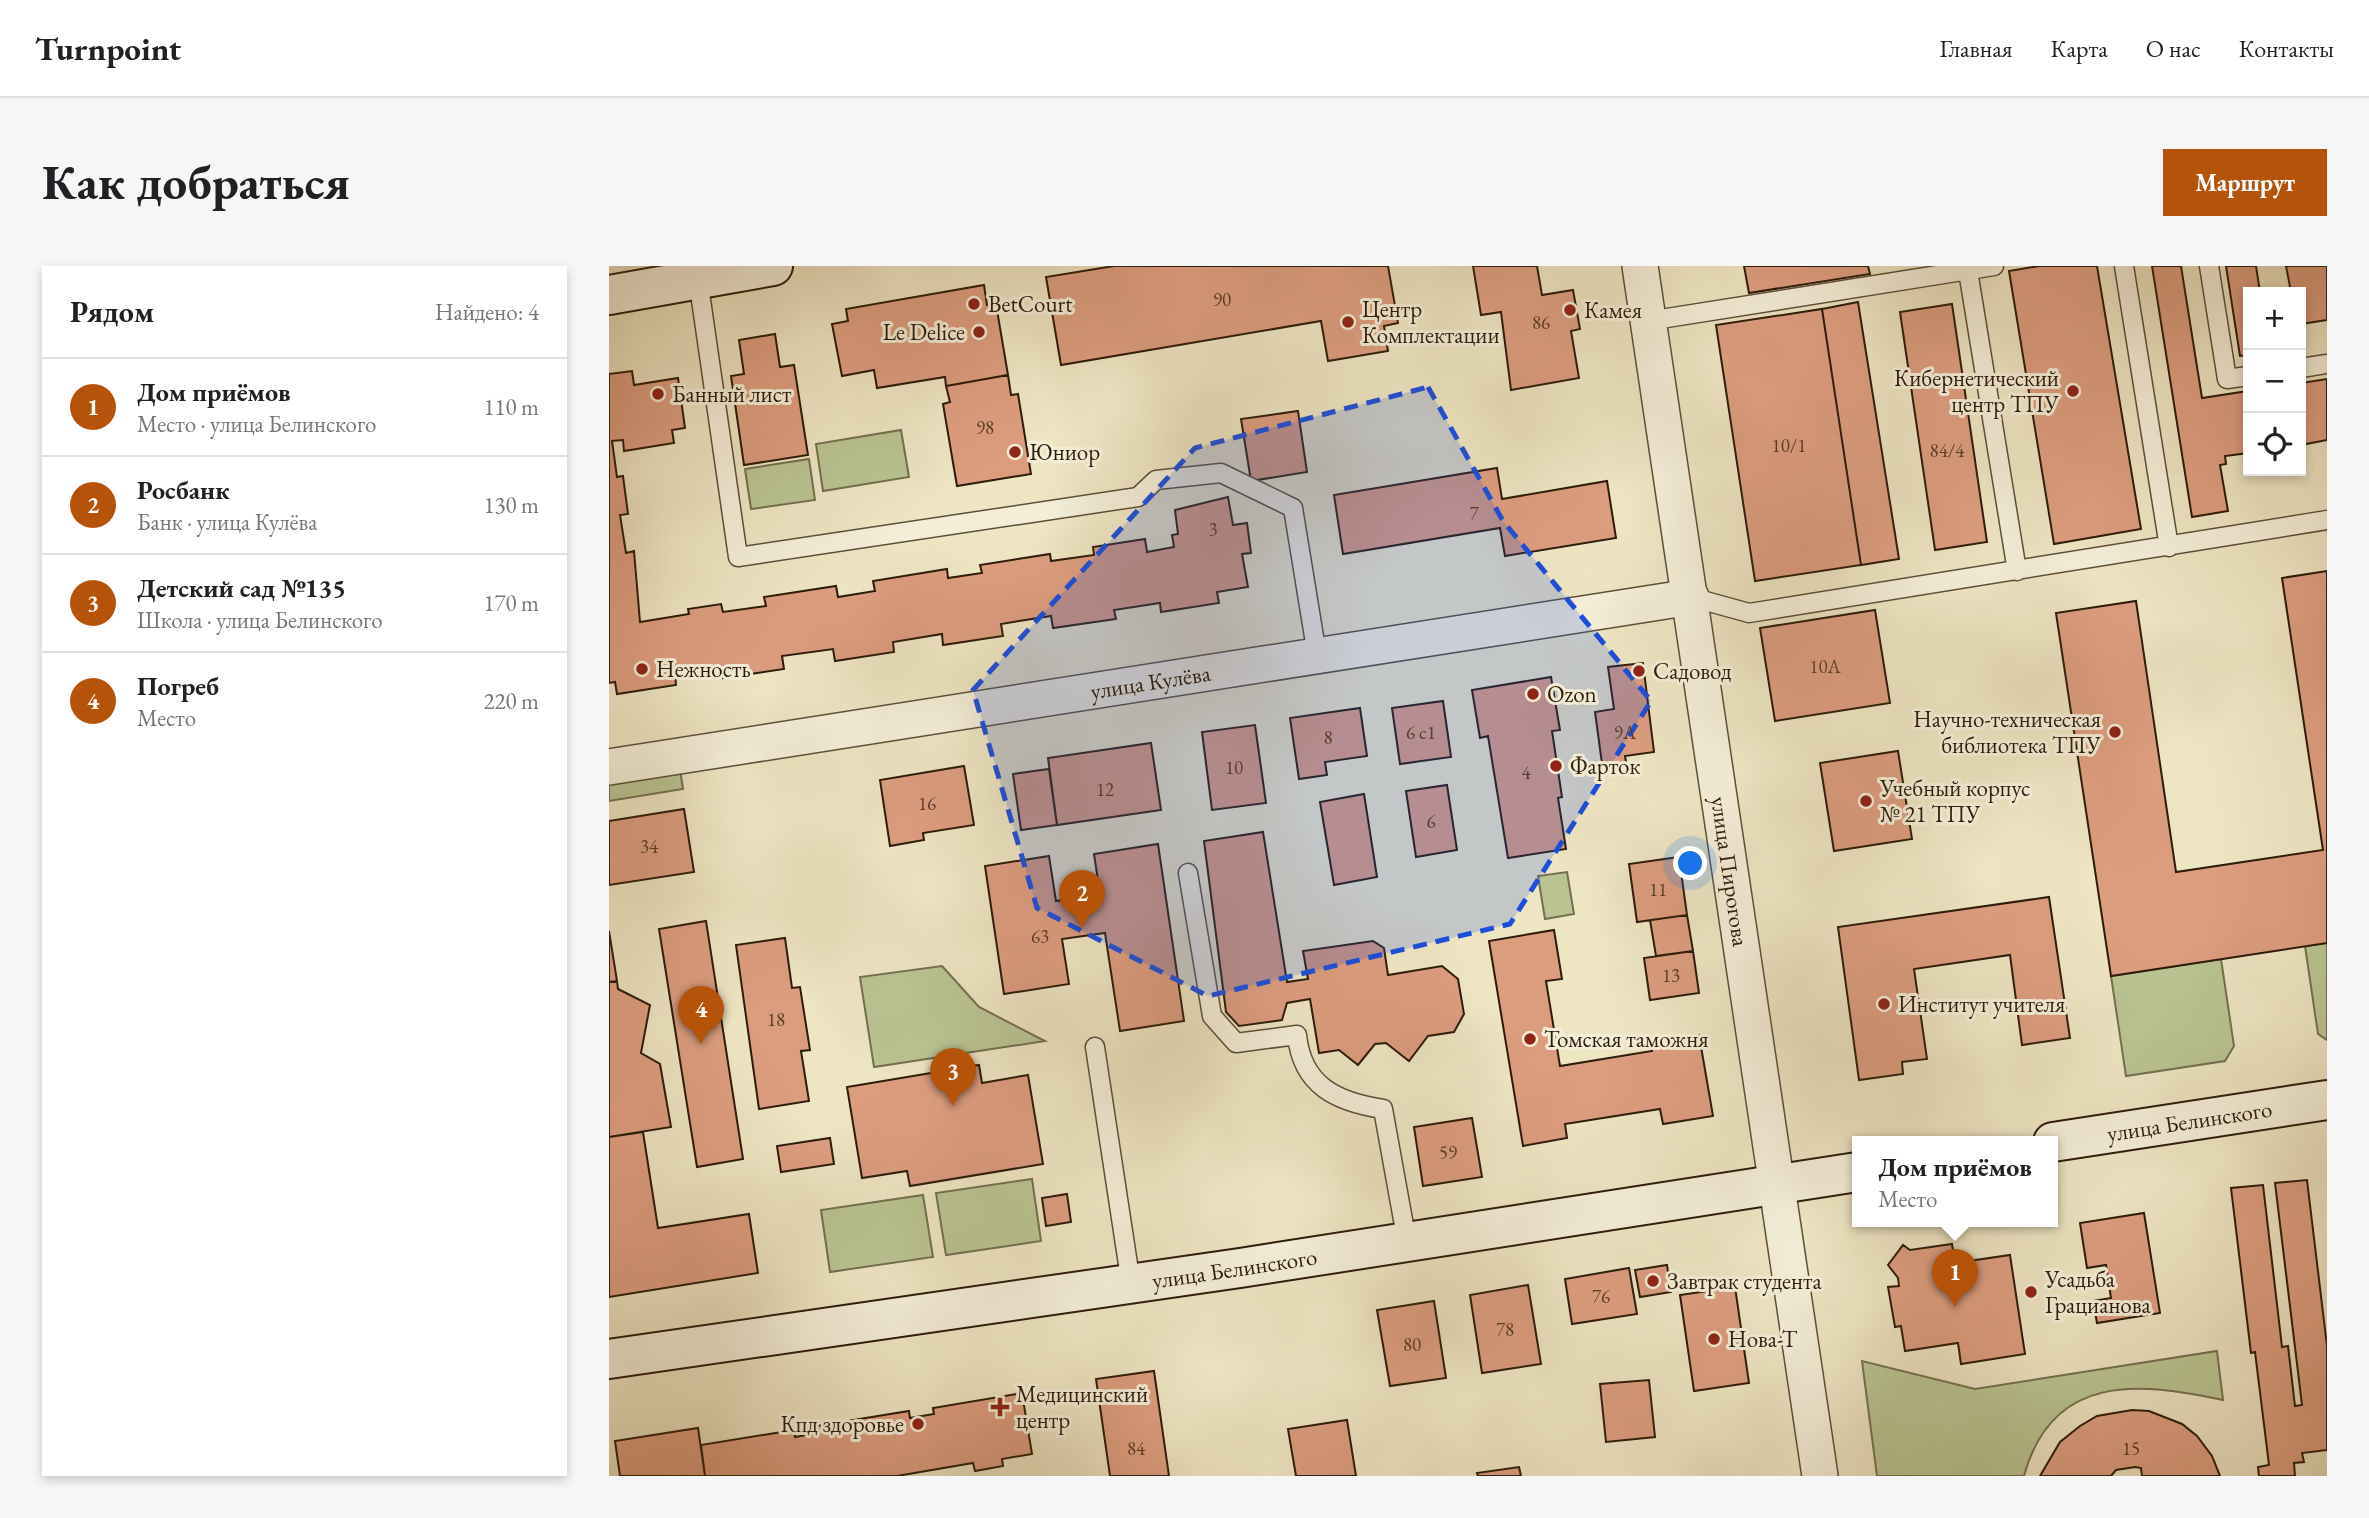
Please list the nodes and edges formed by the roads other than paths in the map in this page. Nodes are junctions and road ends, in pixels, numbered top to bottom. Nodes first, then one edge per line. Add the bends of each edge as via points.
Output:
1 (773, 266) edge
2 (1640, 266) edge
3 (1994, 266) edge
4 (2124, 266) edge
5 (2209, 266) edge
6 (1968, 271) junction
7 (698, 279) junction
8 (627, 288) edge
9 (1648, 321) junction
10 (2327, 364) edge
11 (2306, 367) edge
12 (2243, 377) edge
13 (2327, 520) edge
14 (2169, 547) junction
15 (2017, 571) junction
16 (1691, 597) junction
17 (1317, 655) junction
18 (609, 767) edge
19 (1188, 873) dead end
20 (1095, 1046) dead end
21 (2327, 1100) edge
22 (2058, 1141) edge
23 (1852, 1173) edge
24 (1778, 1184) junction
25 (1406, 1242) junction
26 (1131, 1284) junction
27 (609, 1359) edge
28 (1820, 1476) edge

1 - 7 street
2 - 9 street, улица Пирогова
3 - 6 lane
4 - 14 lane
5 - 12 lane via 2227,379
6 - 9 lane
6 - 15 lane
7 - 8 street
7 - 17 lane via 738,557 1138,497 1156,480 1221,473 1293,508
9 - 16 street, улица Пирогова
10 - 11 lane
13 - 14 lane
14 - 15 lane
15 - 16 lane via 1749,613
16 - 17 street, улица Кулёва
16 - 24 street, улица Пирогова
17 - 18 street, улица Кулёва
19 - 25 lane via 1212,1016 1235,1043 1297,1035 1299,1058 1317,1082 1333,1095 1383,1109
20 - 26 lane
21 - 22 street, улица Белинского
23 - 24 street, улица Белинского
24 - 25 street, улица Белинского
24 - 28 street, улица Пирогова
25 - 26 street, улица Белинского
26 - 27 street, улица Белинского

